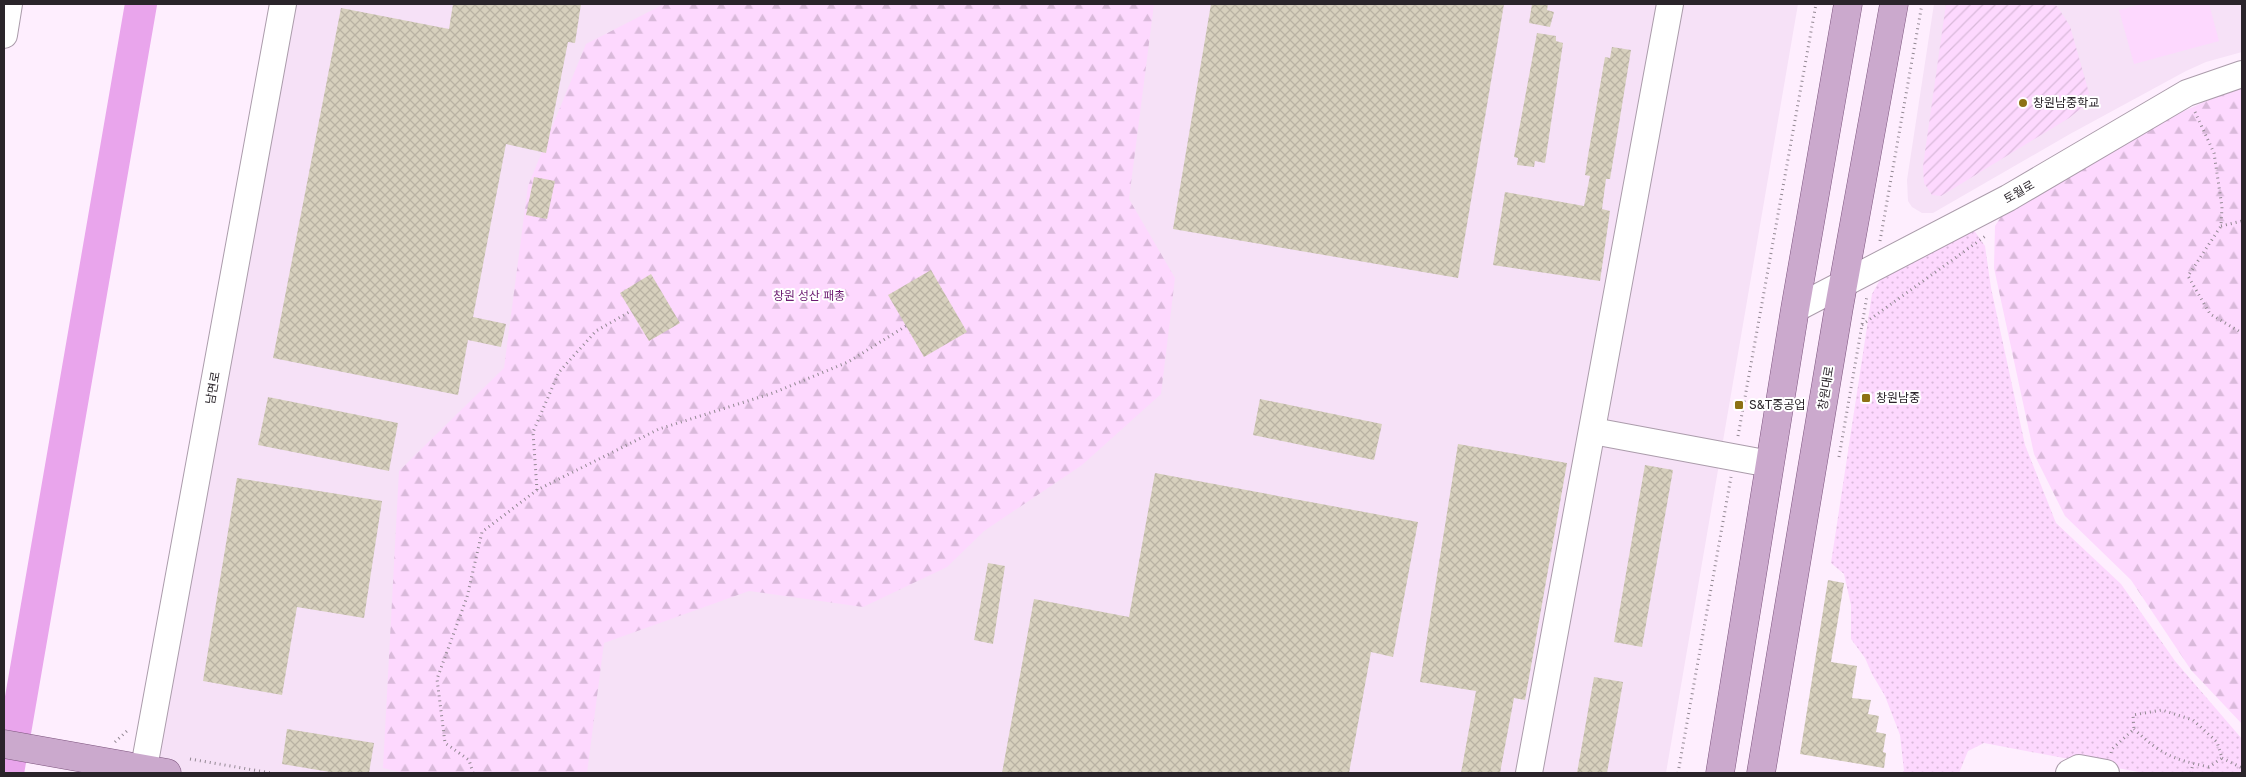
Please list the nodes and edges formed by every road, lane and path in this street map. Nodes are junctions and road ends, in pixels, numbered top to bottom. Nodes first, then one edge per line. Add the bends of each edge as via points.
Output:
1 (9, 4) edge
2 (283, 4) edge
3 (1670, 4) edge
4 (1816, 4) edge
5 (1848, 4) edge
6 (1894, 4) edge
7 (1922, 4) edge
8 (4, 35) edge
9 (2242, 74) edge
10 (2187, 93) junction
11 (2242, 221) edge
12 (2221, 226) junction
13 (1880, 244) dead end
14 (1844, 282) junction
15 (1794, 309) junction
16 (631, 311) dead end
17 (906, 326) dead end
18 (2242, 333) edge
19 (1593, 431) junction
20 (1734, 457) junction
21 (1770, 464) junction
22 (537, 490) junction
23 (133, 725) dead end
24 (2134, 729) junction
25 (107, 740) dead end
26 (4, 744) edge
27 (2222, 758) junction
28 (190, 759) dead end
29 (2193, 763) junction
30 (2242, 768) edge
31 (151, 772) edge
32 (271, 773) edge
33 (473, 773) edge
34 (1529, 773) edge
35 (1678, 773) edge
36 (1720, 773) edge
37 (1761, 773) edge
38 (2069, 773) edge
39 (2105, 773) edge
40 (2192, 773) edge

1 - 8 street
2 - 31 street, 남면로
3 - 19 street
4 - 20 path
5 - 15 main road
6 - 14 main road, 창원대로
7 - 13 path
9 - 10 street, 토월로
10 - 12 path via 2214,154 2222,207
10 - 14 street, 토월로 via 2000,203
11 - 12 path
12 - 18 path via 2188,276 2210,314
14 - 15 street, 토월로
14 - 37 main road, 창원대로
15 - 21 main road
16 - 22 path via 596,331 559,372 533,432
17 - 22 path via 848,362 773,393 659,429
19 - 20 street
19 - 34 street
20 - 21 street
20 - 35 path
21 - 36 main road
22 - 33 path via 482,532 467,597 437,679 445,743 469,760
23 - 25 path via 115,742
24 - 27 path via 2133,715 2162,710 2193,720 2217,742
24 - 29 path via 2157,750
24 - 39 path via 2112,749
26 - 31 main road
27 - 29 path via 2210,767
27 - 30 path
28 - 32 path
29 - 40 path
38 - 39 street via 2078,768

